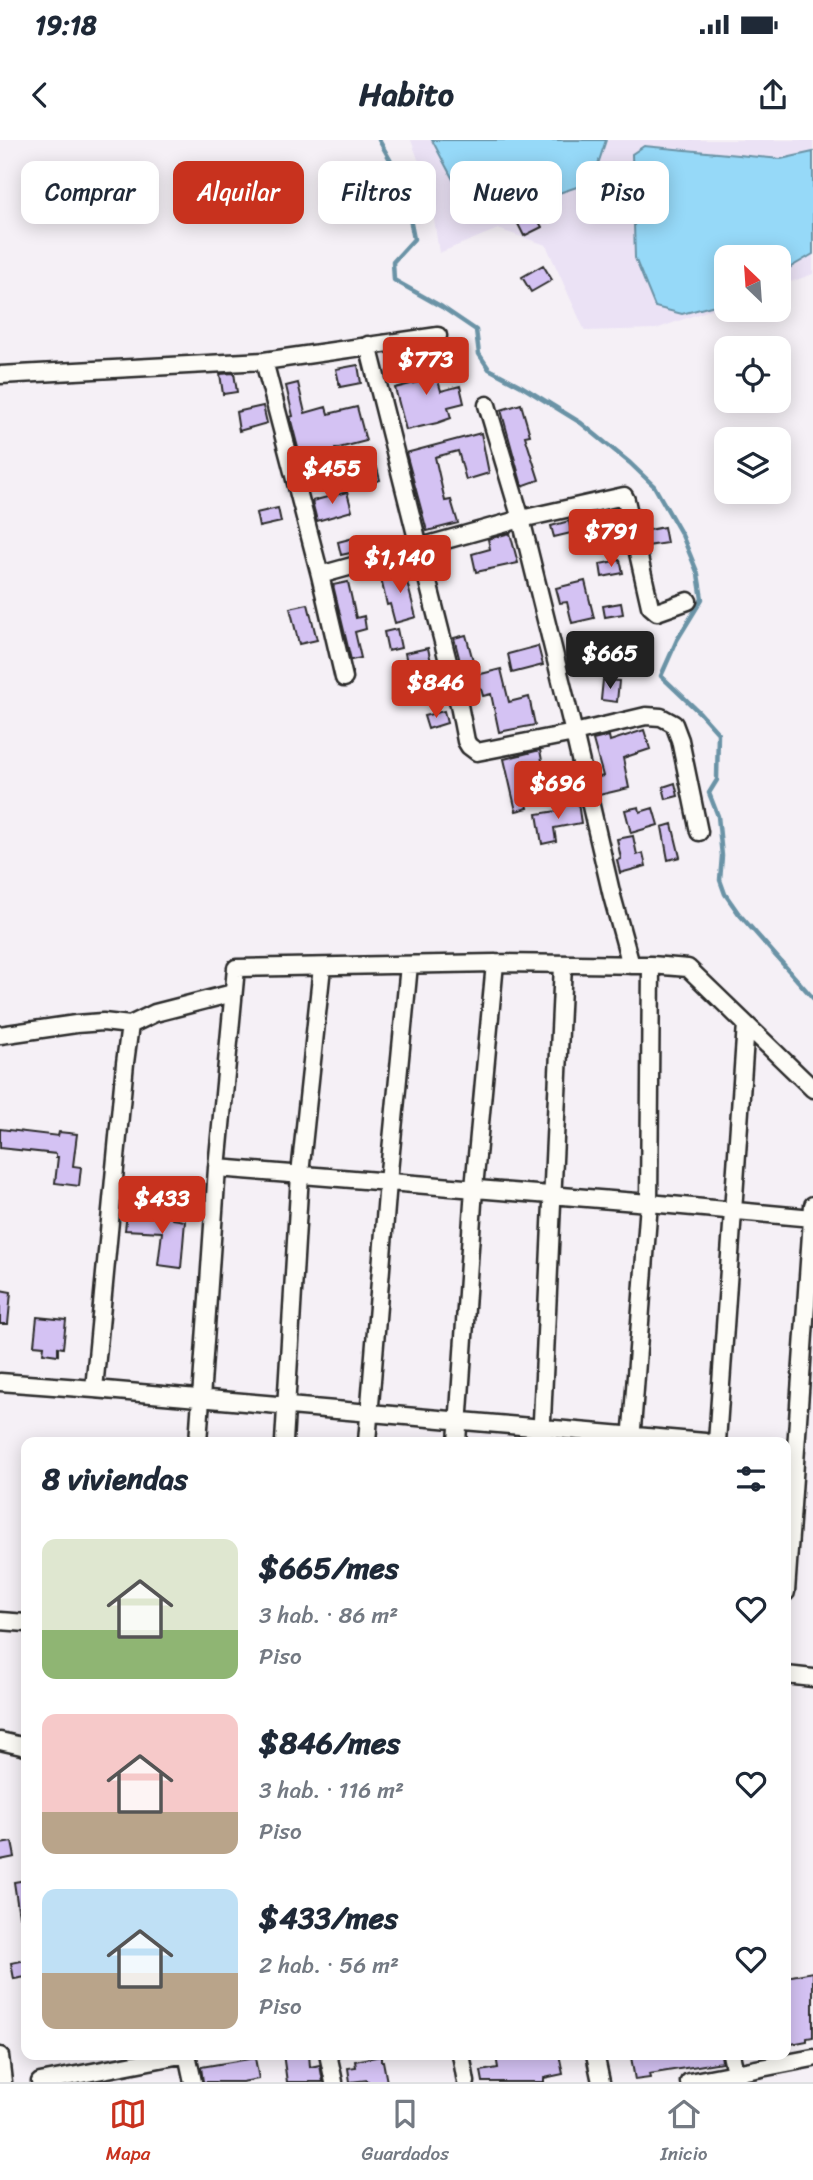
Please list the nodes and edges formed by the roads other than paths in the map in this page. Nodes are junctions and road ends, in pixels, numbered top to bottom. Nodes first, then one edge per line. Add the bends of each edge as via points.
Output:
1 (438, 336) dead end
2 (368, 345) junction
3 (264, 361) junction
4 (0, 375) edge
5 (487, 405) dead end
6 (521, 519) junction
7 (419, 548) junction
8 (320, 575) junction
9 (688, 601) dead end
10 (344, 678) dead end
11 (574, 733) junction
12 (699, 832) dead end
13 (495, 963) junction
14 (409, 965) junction
15 (563, 965) junction
16 (631, 965) junction
17 (651, 965) junction
18 (323, 967) junction
19 (233, 993) junction
20 (130, 1024) junction
21 (746, 1024) junction
22 (0, 1035) edge
23 (813, 1089) edge
24 (217, 1168) junction
25 (300, 1174) junction
26 (388, 1182) junction
27 (474, 1188) junction
28 (552, 1195) junction
29 (649, 1203) junction
30 (733, 1211) junction
31 (813, 1214) edge
32 (0, 1382) edge
33 (94, 1389) junction
34 (201, 1398) junction
35 (286, 1405) junction
36 (369, 1412) junction
37 (458, 1420) junction
38 (542, 1435) edge
39 (198, 1437) edge
40 (284, 1437) edge
41 (367, 1437) edge
42 (457, 1437) edge
43 (601, 1437) edge
44 (631, 1437) edge
45 (717, 1437) edge
46 (791, 1450) edge
47 (813, 1452) edge
48 (0, 1621) edge
49 (21, 1623) edge
50 (791, 1676) edge
51 (813, 1678) edge
52 (0, 1741) edge
53 (21, 1746) edge
54 (0, 2056) edge
55 (813, 2058) edge
56 (134, 2060) edge
57 (188, 2060) edge
58 (329, 2060) edge
59 (462, 2060) edge
60 (596, 2060) edge
61 (736, 2077) edge
62 (64, 2080) edge
63 (3, 2082) edge
64 (40, 2082) edge
65 (193, 2082) edge
66 (334, 2082) edge
67 (466, 2082) edge
68 (601, 2082) edge
69 (689, 2082) edge

1 - 2 street
2 - 3 street
2 - 7 street
3 - 4 street
3 - 8 street
5 - 6 street
6 - 7 street
6 - 9 street via 624,496 650,606 657,612
6 - 11 street
7 - 8 street
7 - 11 street via 469,746 477,752
8 - 10 street
11 - 12 street via 646,716 674,724
11 - 16 street
13 - 14 street
13 - 15 street
13 - 27 street
14 - 18 street
14 - 26 street
15 - 16 street
15 - 28 street
16 - 17 street
17 - 21 street via 688,968
17 - 29 street
18 - 19 street via 236,968
18 - 25 street
19 - 20 street
19 - 24 street
20 - 22 street via 76,1024
20 - 33 street
21 - 23 street
21 - 30 street
24 - 25 street
24 - 34 street
25 - 26 street
25 - 35 street
26 - 27 street
26 - 36 street
27 - 28 street
27 - 37 street
28 - 29 street
28 - 38 street
29 - 30 street
29 - 44 street
30 - 31 street
30 - 45 street
31 - 46 street
32 - 33 street
33 - 34 street
34 - 35 street
34 - 39 street
35 - 36 street
35 - 40 street
36 - 37 street
36 - 41 street
37 - 38 street
37 - 42 street
38 - 43 street
46 - 47 street
48 - 49 street
50 - 51 street
52 - 53 street
54 - 63 street
55 - 61 street
56 - 62 street
57 - 65 street
58 - 66 street
59 - 67 street
60 - 68 street
61 - 69 street
62 - 64 street

